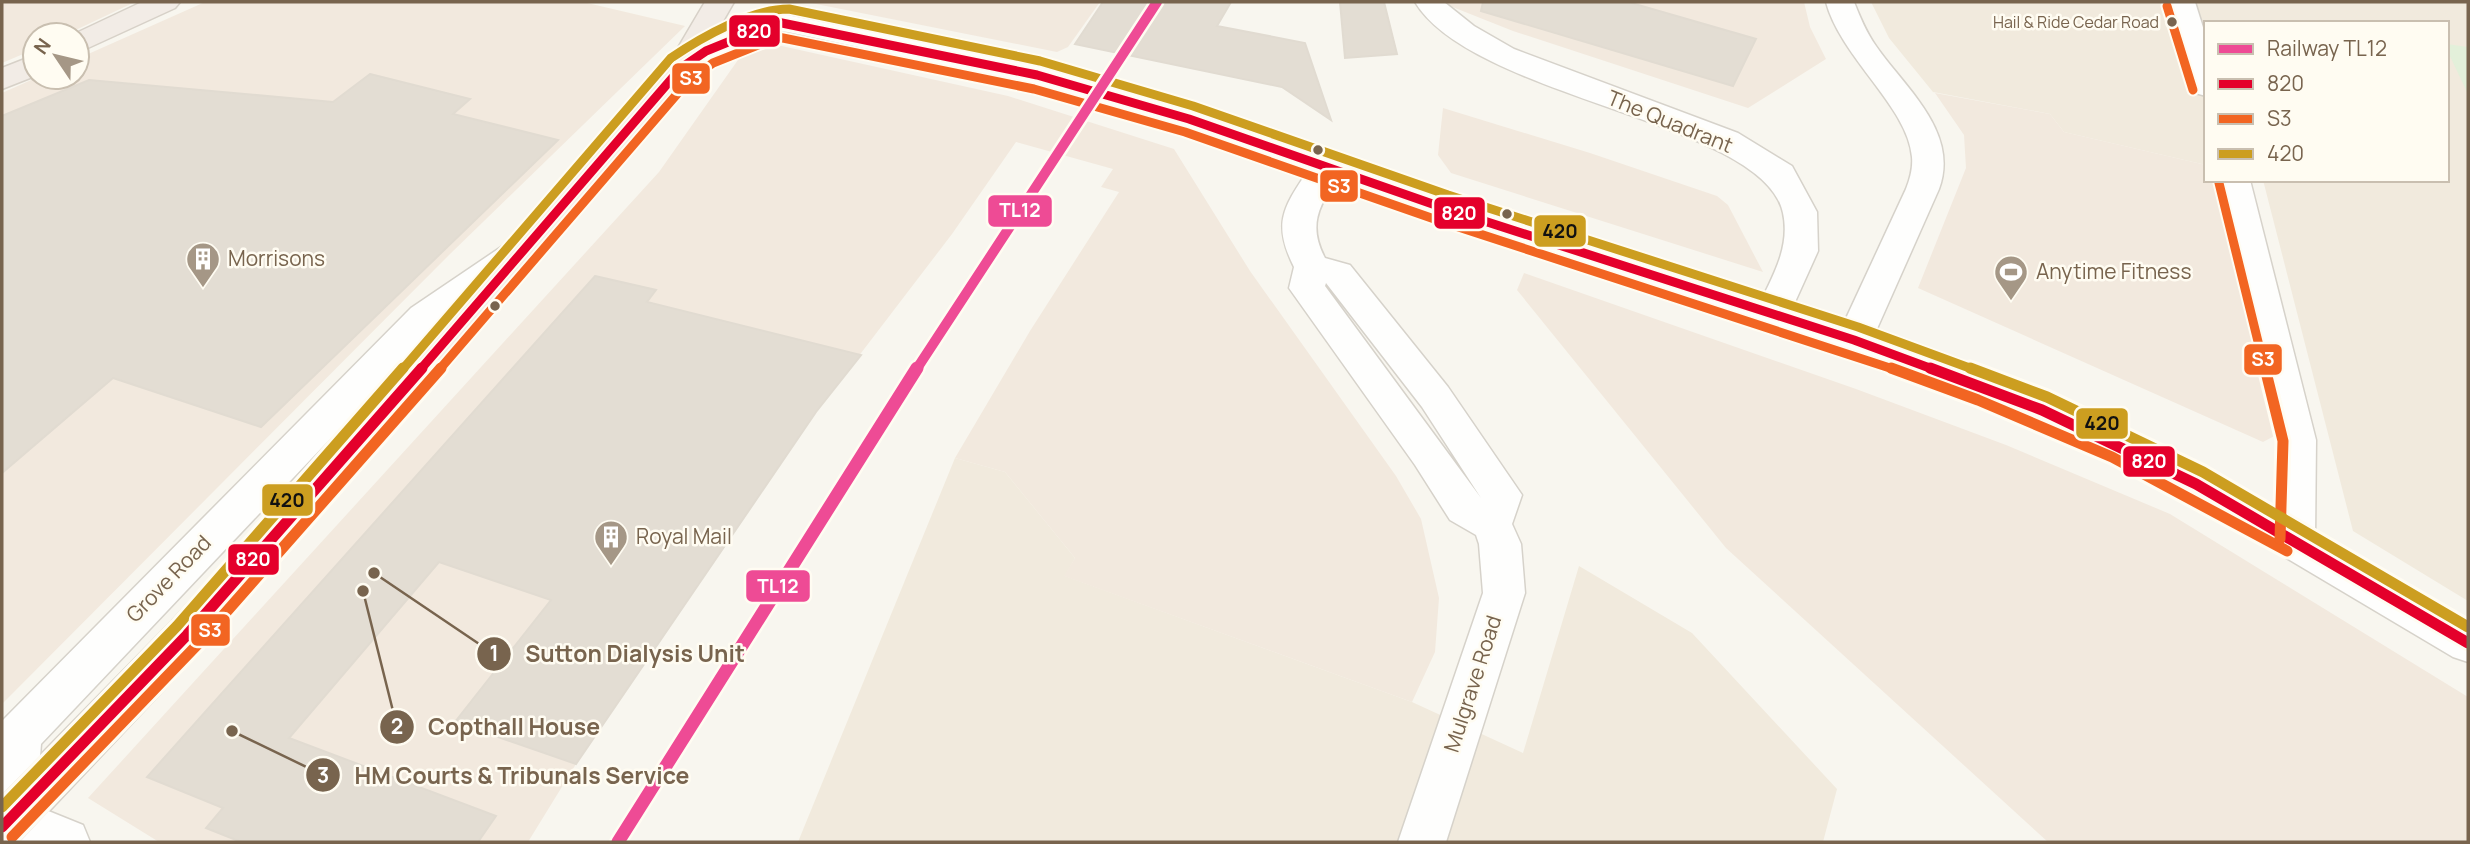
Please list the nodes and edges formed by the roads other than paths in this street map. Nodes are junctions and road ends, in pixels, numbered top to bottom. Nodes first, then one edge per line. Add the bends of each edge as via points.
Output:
1 (164, 2) edge
2 (719, 2) edge
3 (753, 2) edge
4 (1429, 2) edge
5 (1840, 2) edge
6 (2180, 2) edge
7 (777, 22) junction
8 (91, 37) edge
9 (681, 68) junction
10 (21, 71) edge
11 (2, 79) edge
12 (2204, 80) edge
13 (1328, 167) junction
14 (2232, 182) edge
15 (530, 244) junction
16 (1773, 313) junction
17 (1854, 340) junction
18 (319, 424) junction
19 (337, 466) junction
20 (2294, 539) junction
21 (2468, 643) edge
22 (10, 743) edge
23 (6, 823) edge
24 (66, 842) edge
25 (1422, 842) edge

1 - 8 highway
2 - 9 highway, Grove Road
3 - 7 street
4 - 16 street, The Quadrant via 1438,14 1503,55 1727,141 1780,174 1800,212 1801,251
5 - 17 street via 1861,45 1908,109 1928,151 1929,164
6 - 12 street
7 - 9 street via 706,51
7 - 13 street via 1037,75 1189,119
9 - 15 highway, Grove Road
10 - 11 highway
13 - 16 street
13 - 25 street, Mulgrave Road via 1298,219 1297,234 1312,267 1338,274 1435,397 1502,495 1492,524 1500,544 1504,593
14 - 20 street via 2297,440
15 - 18 street, Grove Road via 424,317
15 - 19 highway, Grove Road
16 - 17 street
17 - 20 street via 2067,421 2196,484
18 - 19 street
18 - 22 street, Grove Road
19 - 23 highway, Grove Road via 187,635
20 - 21 street
22 - 23 street, Grove Road
23 - 24 street

